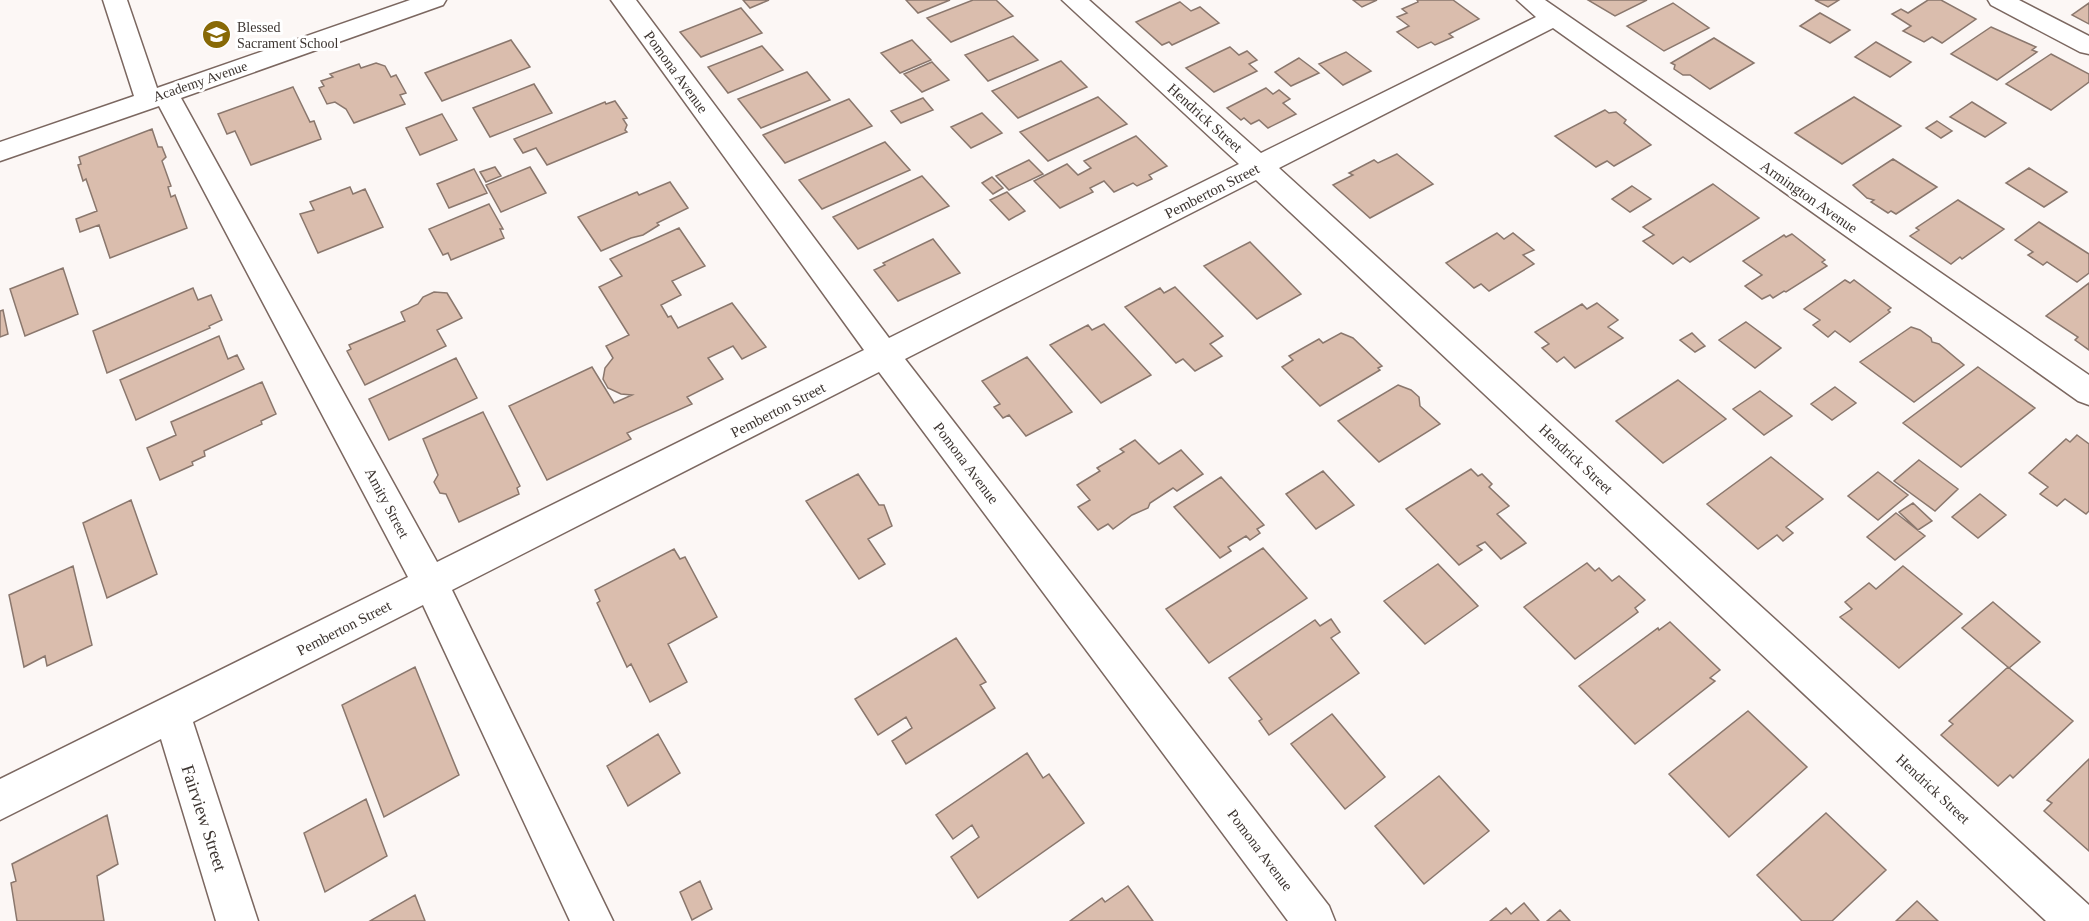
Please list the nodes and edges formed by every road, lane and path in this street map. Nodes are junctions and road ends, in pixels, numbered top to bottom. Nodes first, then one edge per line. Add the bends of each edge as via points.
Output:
1 (115, 0) edge
2 (434, 0) edge
3 (623, 0) edge
4 (1074, 0) edge
5 (2000, 0) edge
6 (1542, 9) edge
7 (2089, 46) edge
8 (157, 96) junction
9 (0, 152) edge
10 (1260, 167) junction
11 (885, 356) junction
12 (2089, 393) edge
13 (430, 585) junction
14 (172, 714) junction
15 (0, 800) edge
16 (237, 921) edge
17 (592, 921) edge
18 (1314, 921) edge
19 (2076, 921) edge

1 - 8 street, Amity Street
2 - 8 street, Academy Avenue
3 - 11 street, Pomona Avenue
4 - 10 street, Hendrick Street
5 - 7 street
6 - 10 street, Pemberton Street
6 - 12 street, Armington Avenue
8 - 9 street, Academy Avenue
8 - 13 street, Amity Street
10 - 11 street, Pemberton Street
10 - 19 street, Hendrick Street
11 - 13 street, Pemberton Street
11 - 18 street, Pomona Avenue
13 - 14 street, Pemberton Street
13 - 17 street, Amity Street
14 - 15 street, Pemberton Street
14 - 16 street, Fairview Street

